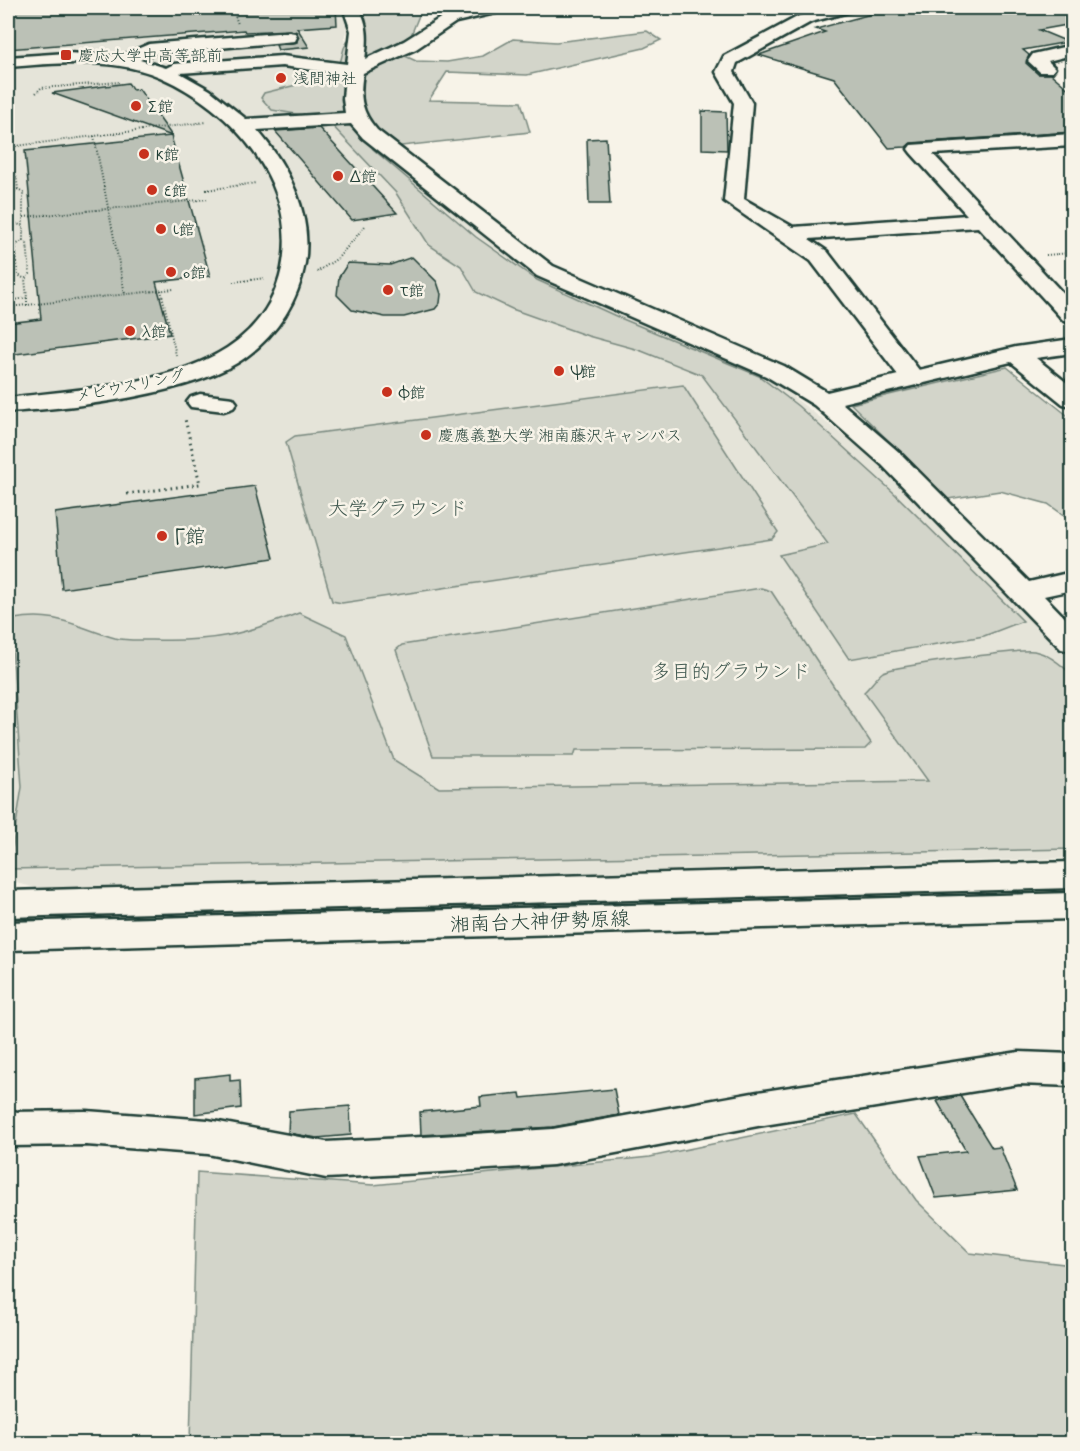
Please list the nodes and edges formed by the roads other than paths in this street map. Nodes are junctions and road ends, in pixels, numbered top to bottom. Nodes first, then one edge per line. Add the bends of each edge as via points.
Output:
1 (351, 8) edge
2 (498, 8) edge
3 (846, 8) edge
4 (289, 37) dead end
5 (1072, 51) edge
6 (8, 62) edge
7 (122, 62) junction
8 (1046, 68) dead end
9 (174, 69) dead end
10 (354, 70) junction
11 (358, 118) junction
12 (241, 125) junction
13 (1072, 140) edge
14 (984, 220) junction
15 (789, 234) junction
16 (1072, 316) edge
17 (1072, 346) edge
18 (1016, 354) junction
19 (914, 379) junction
20 (1072, 399) edge
21 (823, 400) junction
22 (8, 405) edge
23 (1072, 581) edge
24 (1023, 592) junction
25 (1072, 642) edge
26 (1072, 875) edge
27 (8, 904) edge
28 (1072, 906) edge
29 (8, 936) edge
30 (1072, 1070) edge
31 (8, 1129) edge

1 - 10 street via 359,32
2 - 10 street via 451,18 410,45
3 - 15 street via 805,19 730,60 725,72 743,103 734,201
4 - 7 street via 148,49
5 - 8 street via 1039,58 1037,62
6 - 7 street, メビウスリング via 71,58
7 - 12 street, メビウスリング via 177,79 209,98
9 - 10 street via 282,61
10 - 11 street via 351,97
11 - 12 street
11 - 21 street via 370,134 545,271 774,370
12 - 22 street, メビウスリング via 258,143 286,192 295,228 294,274 276,315 260,335 234,354 179,377
13 - 14 street via 918,149
14 - 15 street
14 - 16 street
15 - 19 street via 819,256
17 - 18 street
18 - 19 street
18 - 20 street
19 - 21 street
21 - 24 street via 891,459
23 - 24 street
24 - 25 street
26 - 27 street, 湘南台大神伊勢原線
28 - 29 street, 湘南台大神伊勢原線
30 - 31 street via 1019,1068 758,1109 553,1147 441,1154 326,1160 208,1137 86,1128

